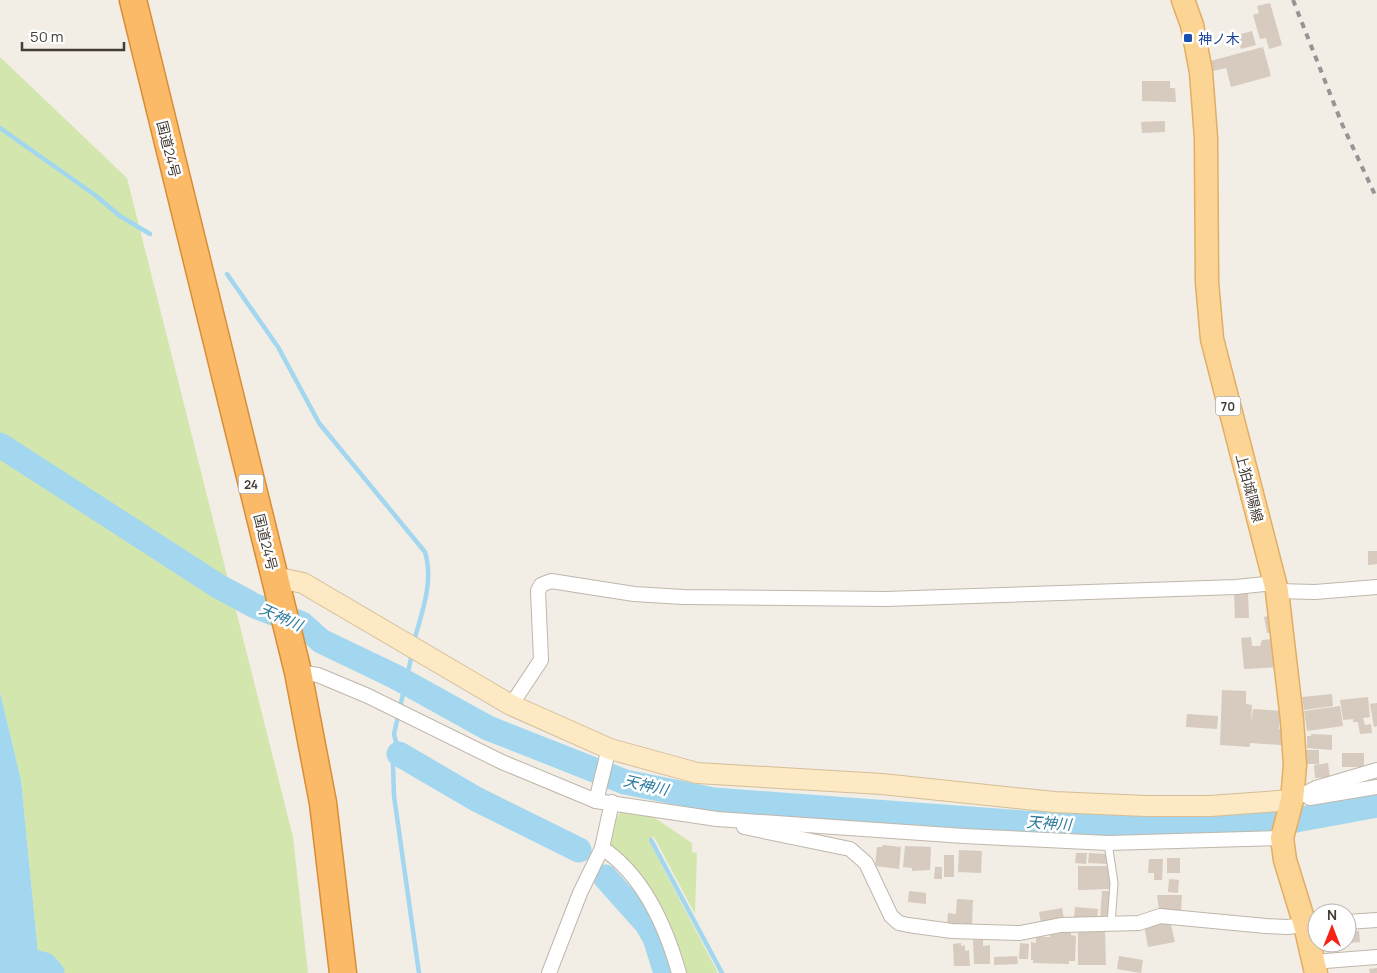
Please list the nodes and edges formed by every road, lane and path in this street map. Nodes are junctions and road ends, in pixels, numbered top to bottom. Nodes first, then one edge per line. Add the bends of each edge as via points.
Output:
1 (133, 0) edge
2 (1184, 0) edge
3 (275, 577) junction
4 (1276, 587) junction
5 (1377, 587) edge
6 (298, 672) junction
7 (511, 705) junction
8 (608, 753) junction
9 (1377, 770) edge
10 (1377, 787) edge
11 (596, 798) junction
12 (612, 802) junction
13 (1291, 805) junction
14 (717, 819) junction
15 (1283, 835) junction
16 (1108, 843) junction
17 (602, 848) junction
18 (1307, 914) edge
19 (1377, 920) edge
20 (1357, 921) edge
21 (1111, 924) junction
22 (1307, 924) edge
23 (1313, 953) edge
24 (1377, 957) edge
25 (1314, 967) edge
26 (343, 973) edge
27 (548, 973) edge
28 (679, 973) edge

1 - 3 highway, 国道24号 / 24
2 - 4 main road, 上狛城陽線 / 70 via 1201,72 1206,138 1207,282 1212,339
3 - 6 highway, 国道24号 / 24
3 - 7 street via 303,583
4 - 5 street via 1315,592
4 - 7 street via 886,599 683,598 551,581 541,585 538,591 541,660
4 - 13 main road, 上狛城陽線 / 70 via 1292,720 1295,765
6 - 11 street via 318,675 368,696 502,762
6 - 26 highway, 国道24号 / 24 via 323,803
7 - 8 street
8 - 11 street
8 - 13 street via 696,773 882,784 1054,802 1165,806
9 - 13 street via 1316,788
10 - 13 street
11 - 12 street
12 - 14 street
12 - 17 street
13 - 15 main road, 上狛城陽線 / 70
14 - 16 street
14 - 21 street via 850,849 866,863 891,916 899,923 952,931 1020,933 1061,925
15 - 16 street
15 - 18 main road, 上狛城陽線 / 70 via 1285,860
16 - 21 lane via 1114,884
17 - 27 street
17 - 28 street via 642,888 658,916
19 - 20 street
21 - 22 street via 1139,923 1160,916 1266,926
23 - 25 main road, 上狛城陽線 / 70
24 - 25 street

